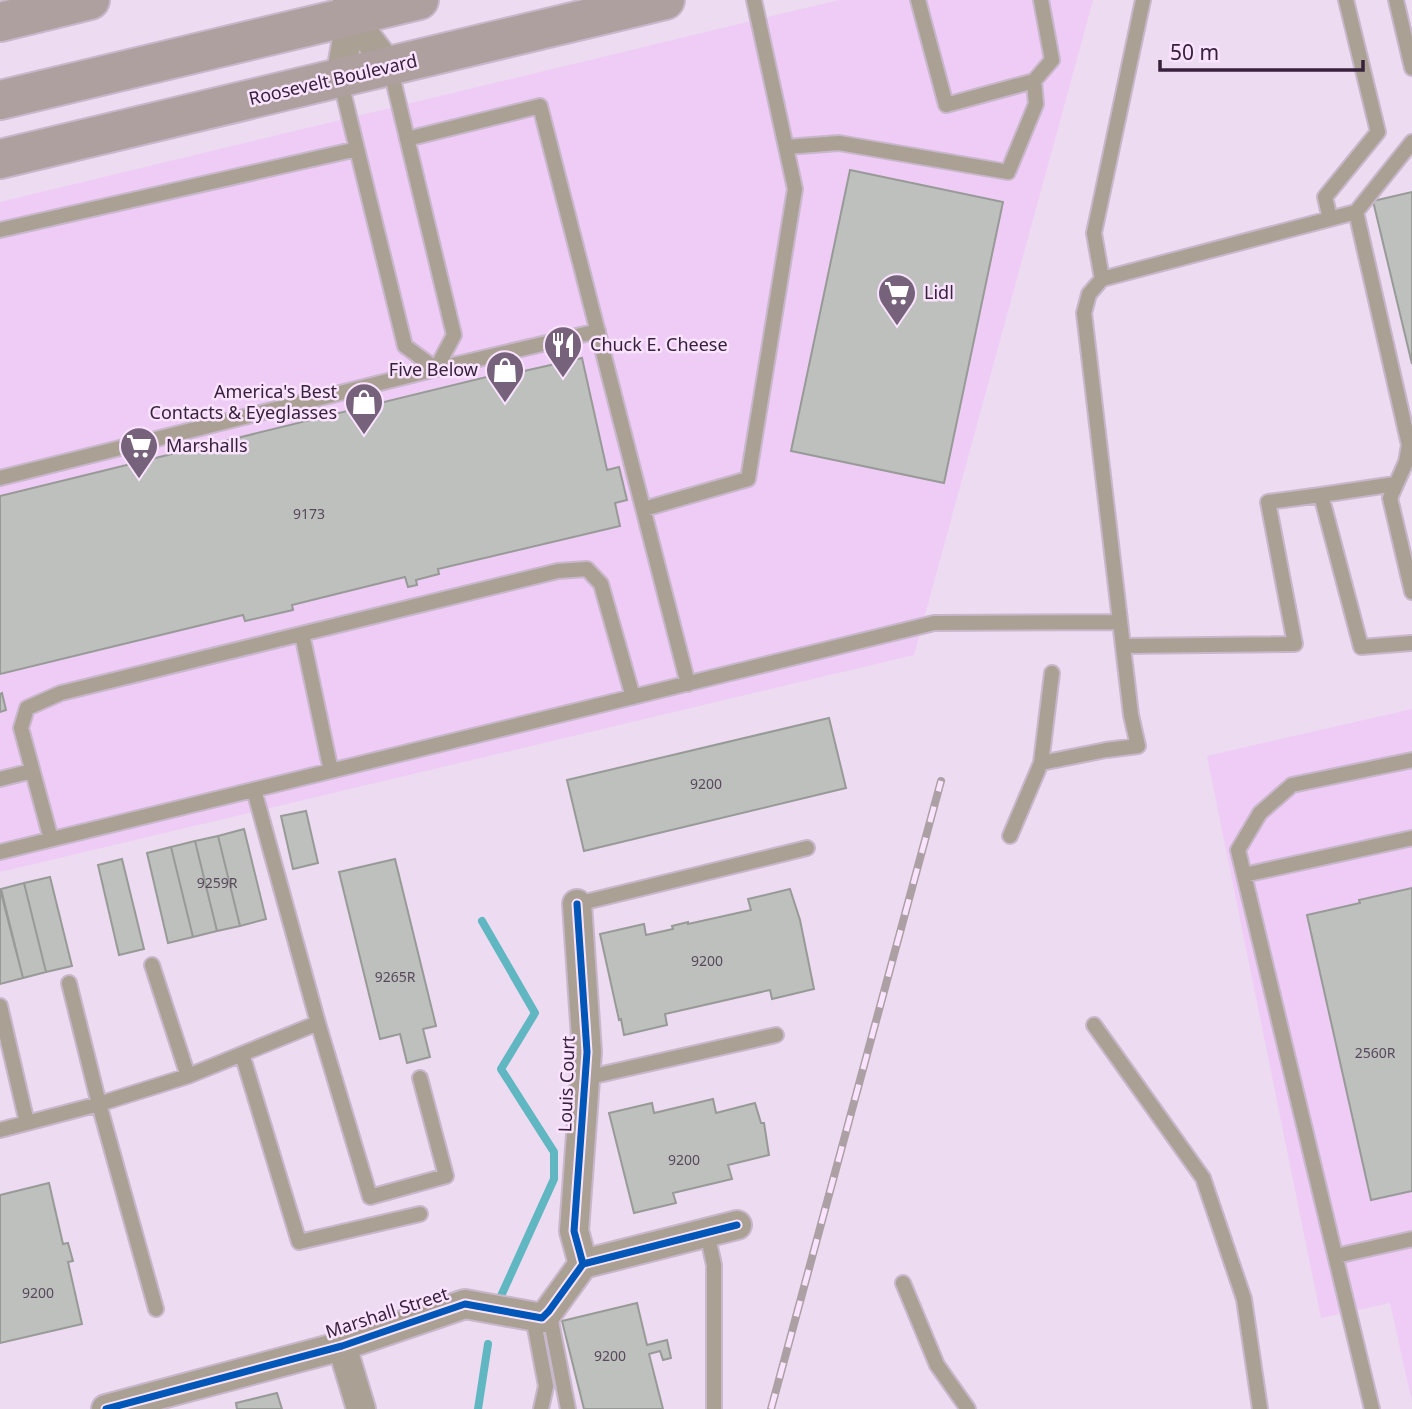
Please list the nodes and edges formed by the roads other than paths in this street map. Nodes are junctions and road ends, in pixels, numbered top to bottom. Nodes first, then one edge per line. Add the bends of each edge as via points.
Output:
1 (90, 0) edge
2 (419, 0) edge
3 (665, 0) edge
4 (754, 0) edge
5 (918, 0) edge
6 (1041, 0) edge
7 (1143, 0) edge
8 (1346, 0) edge
9 (1396, 0) edge
10 (349, 8) edge
11 (0, 22) edge
12 (390, 66) junction
13 (1412, 68) edge
14 (340, 78) junction
15 (1034, 81) junction
16 (0, 100) edge
17 (407, 139) junction
18 (1412, 142) edge
19 (786, 147) junction
20 (357, 149) junction
21 (11, 154) edge
22 (1356, 212) junction
23 (1330, 219) junction
24 (0, 230) edge
25 (1102, 279) junction
26 (598, 331) junction
27 (436, 369) junction
28 (0, 478) edge
29 (1395, 484) junction
30 (1321, 495) junction
31 (643, 509) junction
32 (1412, 592) edge
33 (1121, 622) junction
34 (302, 634) junction
35 (1412, 643) edge
36 (1123, 646) junction
37 (1052, 673) dead end
38 (688, 684) junction
39 (633, 697) junction
40 (1412, 760) edge
41 (1041, 762) junction
42 (32, 771) junction
43 (331, 771) junction
44 (0, 779) edge
45 (254, 790) junction
46 (1010, 836) dead end
47 (1412, 838) edge
48 (51, 839) junction
49 (807, 848) dead end
50 (0, 852) edge
51 (1244, 875) junction
52 (577, 904) joint
53 (152, 965) dead end
54 (69, 983) dead end
55 (0, 1006) edge
56 (318, 1023) junction
57 (1094, 1025) dead end
58 (776, 1035) dead end
59 (242, 1054) junction
60 (188, 1076) junction
61 (420, 1078) dead end
62 (585, 1078) junction
63 (99, 1104) junction
64 (27, 1123) junction
65 (0, 1130) edge
66 (420, 1214) dead end
67 (737, 1226) dead end
68 (707, 1233) junction
69 (1412, 1239) edge
70 (1336, 1256) junction
71 (583, 1264) junction
72 (903, 1283) dead end
73 (156, 1309) dead end
74 (541, 1314) junction
75 (342, 1346) junction
76 (106, 1409) edge
77 (361, 1409) edge
78 (541, 1409) edge
79 (568, 1409) edge
80 (714, 1409) edge
81 (968, 1409) edge
82 (1260, 1409) edge
83 (1372, 1409) edge

1 - 11 highway
2 - 10 highway
3 - 12 highway, Roosevelt Boulevard
4 - 19 lane
5 - 15 lane via 946,105
6 - 15 lane via 1052,60
7 - 25 lane via 1094,233
8 - 23 lane via 1378,132 1325,197
9 - 13 lane
10 - 12 street
10 - 14 street
10 - 16 highway
12 - 14 highway, Roosevelt Boulevard
12 - 17 lane
14 - 20 lane
14 - 21 highway, Roosevelt Boulevard
15 - 19 lane via 1036,104 1007,172 839,143
17 - 26 lane via 540,106
17 - 27 lane via 454,335
18 - 22 lane
19 - 31 lane via 795,189 748,479
20 - 24 lane
20 - 27 lane via 405,346
22 - 23 lane
22 - 29 lane via 1409,445
23 - 25 lane
25 - 33 lane via 1089,294 1084,313
26 - 27 lane
26 - 31 lane
27 - 28 lane
29 - 30 lane
29 - 32 lane via 1390,498
30 - 35 lane via 1361,647
30 - 36 lane via 1268,502 1295,644
31 - 38 lane
33 - 36 lane
33 - 38 lane via 934,623
34 - 39 lane via 558,571 587,569 601,584
34 - 42 lane via 61,693 27,708 20,728
34 - 43 lane
36 - 41 lane via 1138,747
37 - 41 lane
38 - 39 lane
39 - 43 lane
40 - 51 lane via 1292,785 1260,813 1238,849
41 - 46 lane
42 - 44 lane
42 - 48 lane
43 - 45 lane
45 - 48 lane
45 - 56 lane
47 - 51 lane
48 - 50 lane
49 - 52 lane
51 - 70 lane
52 - 62 street, Louis Court
53 - 60 lane
54 - 63 lane
55 - 64 lane
56 - 59 lane
56 - 61 lane via 370,1197 446,1176
57 - 82 lane via 1203,1178 1244,1299
58 - 62 lane
59 - 60 lane
59 - 66 lane via 299,1241
60 - 63 lane
62 - 71 street, Louis Court via 574,1231
63 - 64 lane
63 - 73 lane
64 - 65 lane
67 - 68 street
68 - 71 street
68 - 80 lane via 714,1265
69 - 70 lane
70 - 83 lane
71 - 74 street
72 - 81 lane via 937,1365
74 - 75 street, Marshall Street via 465,1304
74 - 78 lane via 546,1386
74 - 79 lane
75 - 76 street, Marshall Street
75 - 77 street

